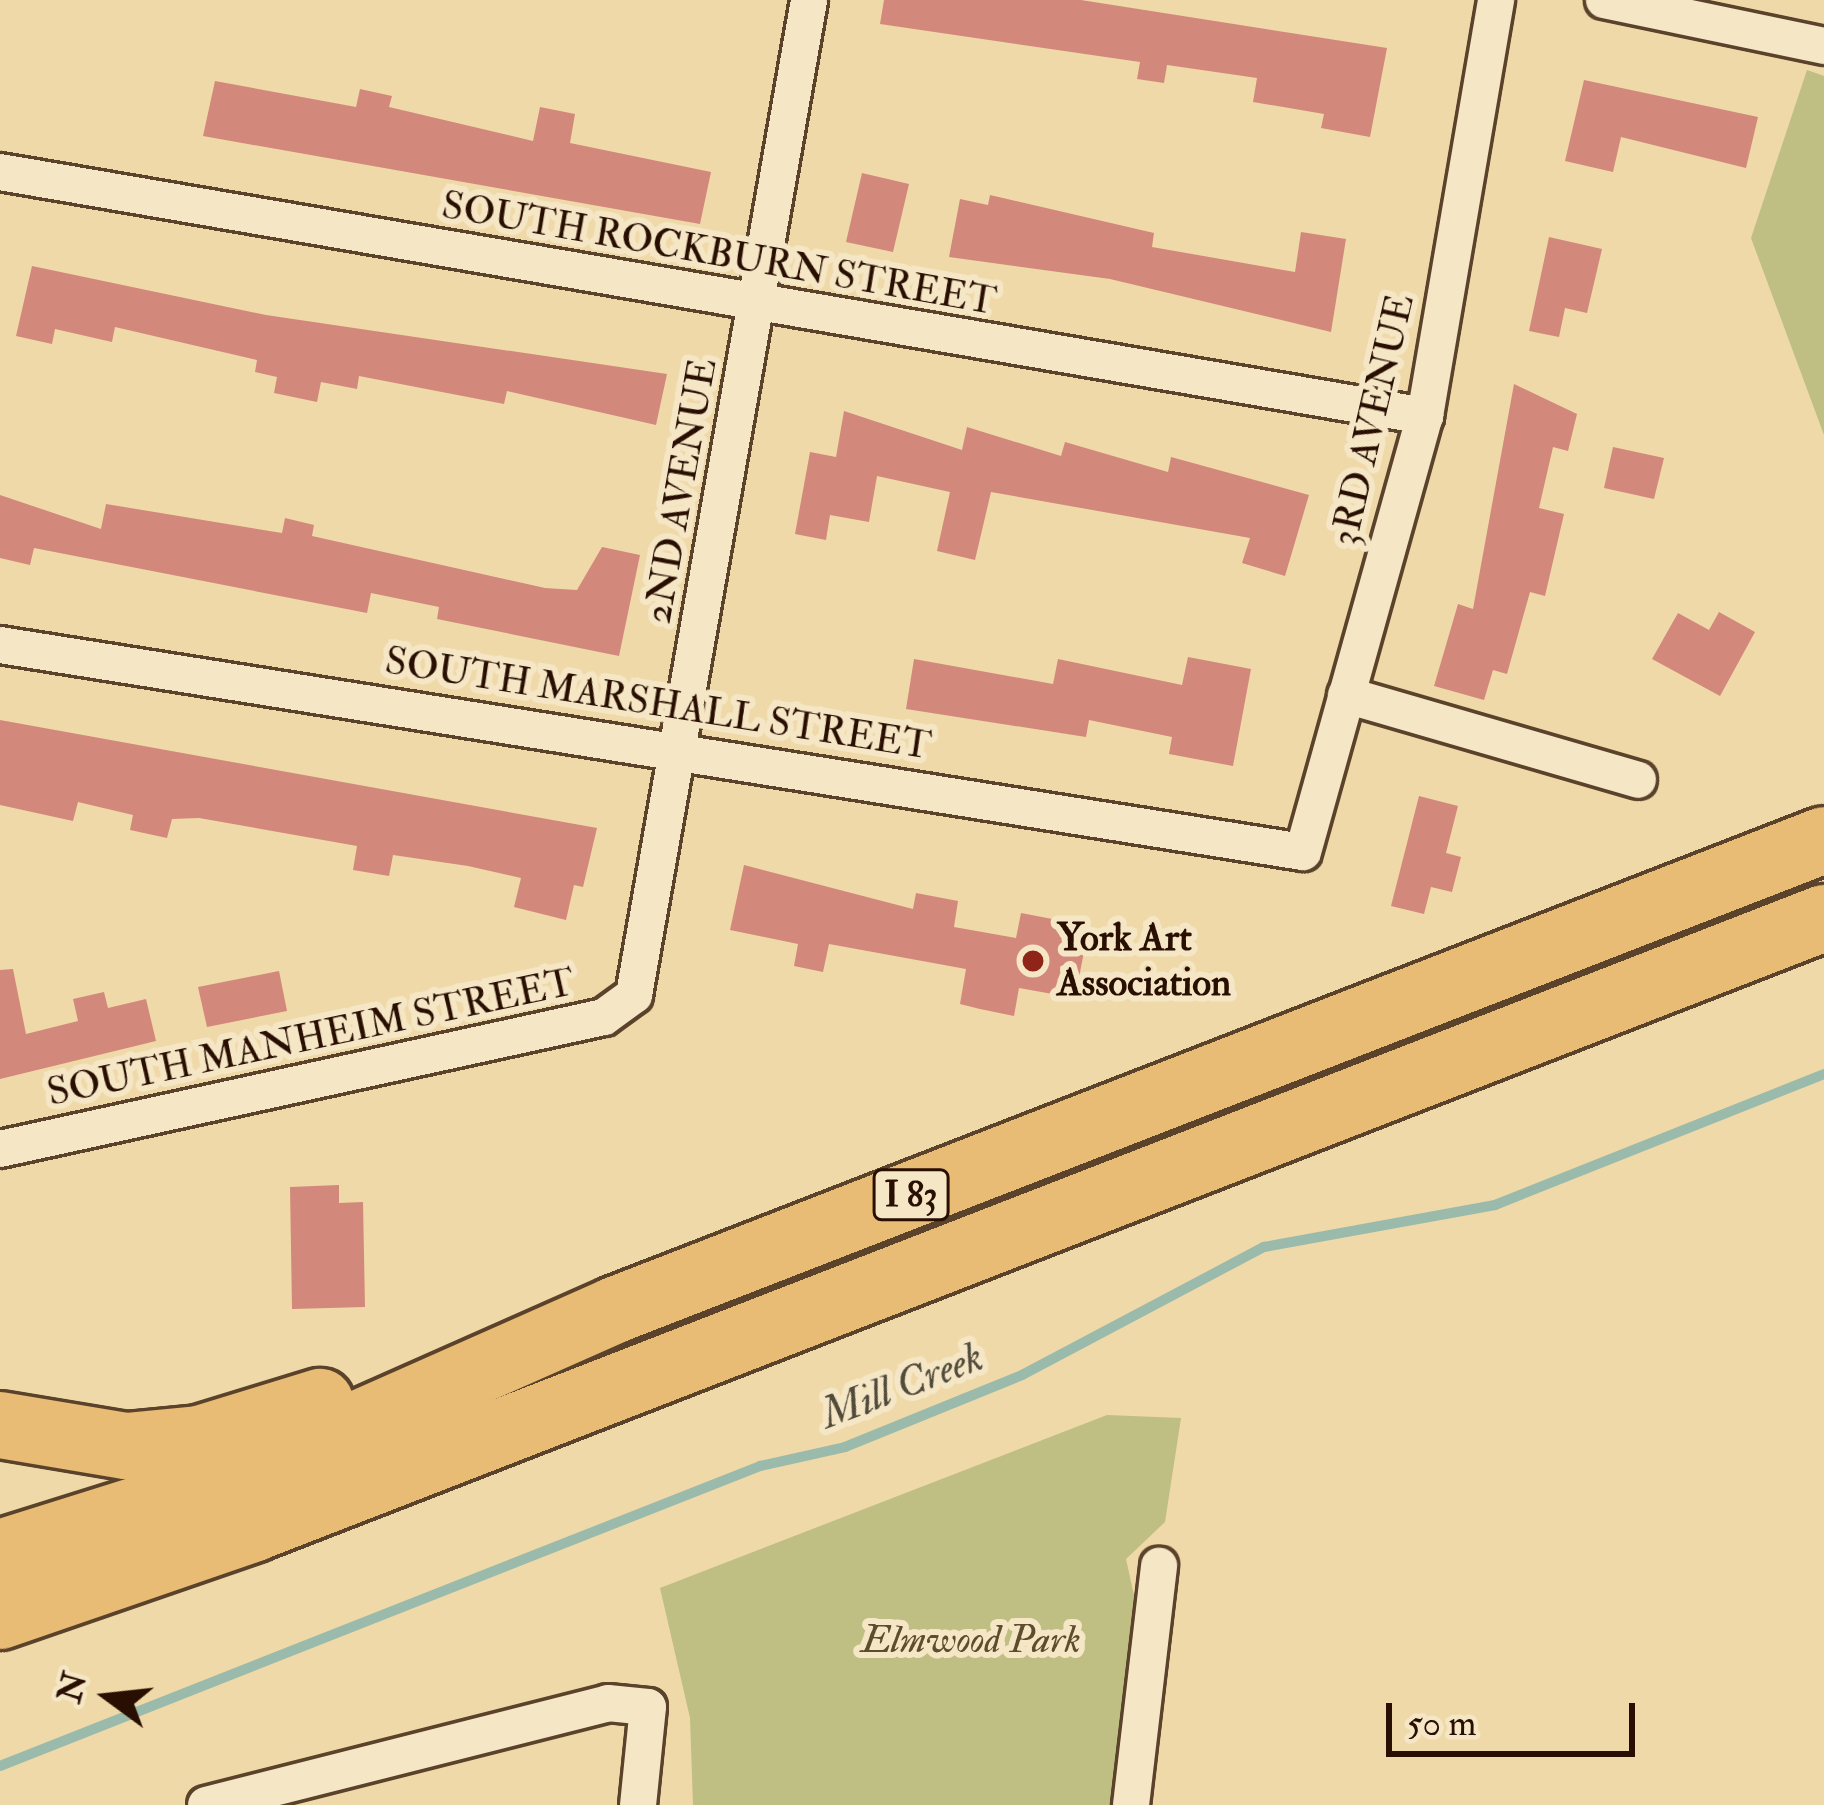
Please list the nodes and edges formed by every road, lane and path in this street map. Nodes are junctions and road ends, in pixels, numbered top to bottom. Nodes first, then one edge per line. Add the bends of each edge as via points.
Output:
1 (809, 0) edge
2 (1496, 0) edge
3 (1604, 0) edge
4 (1824, 46) edge
5 (0, 172) edge
6 (756, 305) junction
7 (1425, 416) junction
8 (0, 644) edge
9 (1346, 695) junction
10 (679, 746) junction
11 (1638, 780) dead end
12 (1824, 840) edge
13 (1303, 852) joint
14 (1824, 918) edge
15 (634, 995) joint
16 (0, 1149) edge
17 (616, 1310) junction
18 (0, 1425) edge
19 (0, 1553) edge
20 (1159, 1565) dead end
21 (0, 1616) edge
22 (206, 1805) edge
23 (638, 1805) edge
24 (1131, 1805) edge

1 - 6 street, 2ND AVENUE
2 - 7 street, 3RD AVENUE
3 - 4 street
5 - 6 street, SOUTH ROCKBURN STREET
6 - 7 street, SOUTH ROCKBURN STREET
6 - 10 street, 2ND AVENUE
7 - 9 street, 3RD AVENUE
8 - 10 street, SOUTH MARSHALL STREET
9 - 11 street
9 - 13 street, 3RD AVENUE
10 - 13 street, SOUTH MARSHALL STREET
10 - 15 street, 2ND AVENUE
12 - 17 highway, I 83
14 - 21 highway, I 83 via 252,1529
15 - 16 street, SOUTH MANHEIM STREET via 604,1017
17 - 18 highway via 199,1439 126,1446
17 - 19 highway, I 83 via 227,1482
20 - 24 street
22 - 23 street via 608,1703 648,1707

